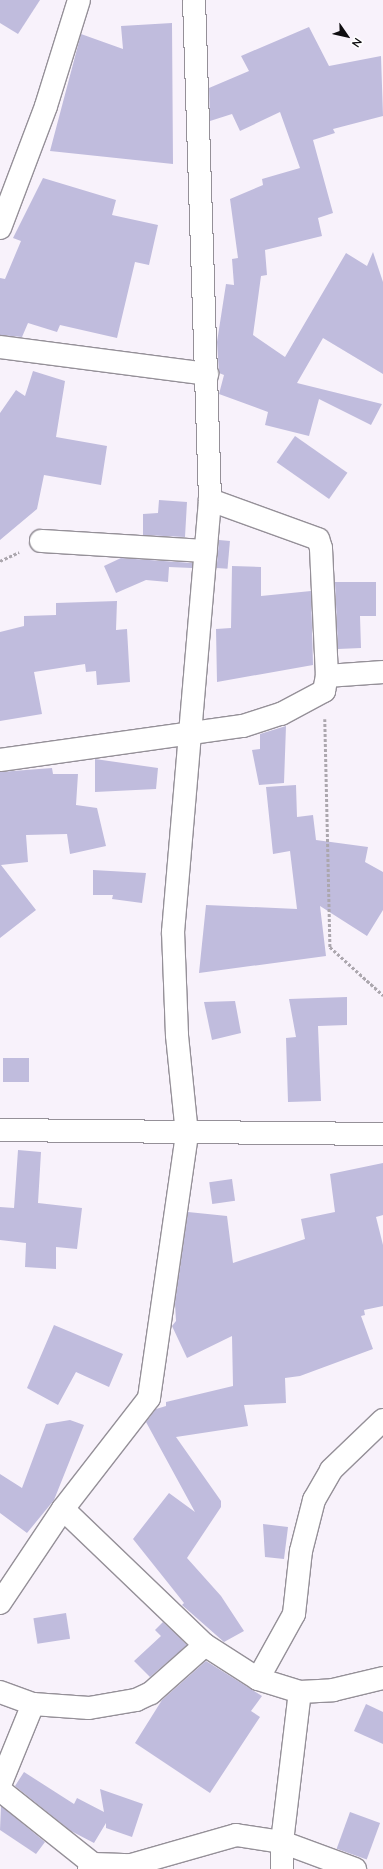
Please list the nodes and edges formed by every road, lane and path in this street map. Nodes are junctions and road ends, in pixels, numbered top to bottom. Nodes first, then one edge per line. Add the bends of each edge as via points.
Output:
1 (80, 0) edge
2 (194, 0) edge
3 (0, 228) edge
4 (0, 347) edge
5 (207, 374) junction
6 (210, 500) junction
7 (41, 541) dead end
8 (206, 551) junction
9 (383, 672) edge
10 (326, 684) junction
11 (190, 734) junction
12 (0, 760) edge
13 (383, 996) edge
14 (0, 1130) edge
15 (186, 1134) junction
16 (383, 1134) edge
17 (383, 1420) edge
18 (63, 1509) junction
19 (0, 1603) edge
20 (205, 1645) junction
21 (383, 1678) edge
22 (258, 1679) junction
23 (0, 1692) edge
24 (300, 1692) junction
25 (32, 1704) junction
26 (0, 1785) edge
27 (0, 1790) edge
28 (282, 1842) junction
29 (91, 1866) edge
30 (282, 1869) edge
31 (355, 1869) edge

1 - 3 street via 46,106
2 - 5 street
4 - 5 street
5 - 6 street
6 - 8 street
6 - 10 street via 318,539 321,548
7 - 8 street
8 - 11 street
9 - 10 street
10 - 11 street via 266,719
10 - 13 path via 330,947
11 - 12 street
11 - 15 street via 173,932 177,1034
14 - 15 street
15 - 16 street
15 - 18 street via 149,1398
17 - 22 street via 331,1470 314,1500 301,1551 294,1614
18 - 19 street
18 - 20 street
20 - 22 street
20 - 25 street via 151,1693 136,1700 89,1708
21 - 24 street via 333,1690
22 - 24 street
23 - 25 street
24 - 28 street
25 - 26 street
27 - 29 street
28 - 29 street via 236,1835 131,1865
28 - 30 street
28 - 31 street

